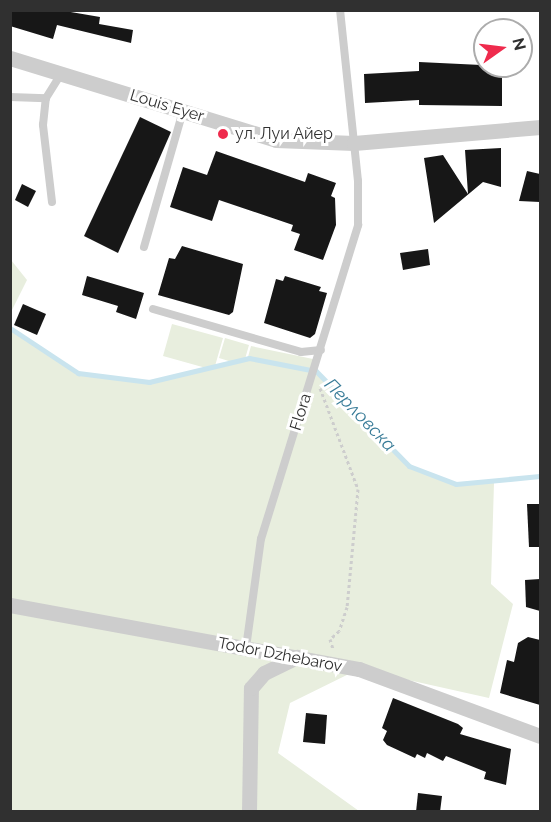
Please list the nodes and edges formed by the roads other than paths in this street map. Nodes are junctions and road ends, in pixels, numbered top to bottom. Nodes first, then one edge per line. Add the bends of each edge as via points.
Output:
1 (340, 10) edge
2 (10, 58) edge
3 (61, 74) junction
4 (10, 97) edge
5 (45, 98) junction
6 (183, 111) junction
7 (540, 127) edge
8 (354, 142) junction
9 (52, 202) dead end
10 (144, 247) dead end
11 (153, 309) dead end
12 (321, 350) junction
13 (10, 605) edge
14 (246, 648) junction
15 (297, 657) junction
16 (540, 736) edge
17 (249, 812) edge

1 - 8 lane, Flora
2 - 3 street, Louis Eyer
3 - 5 lane
3 - 6 street, Louis Eyer
4 - 5 lane
5 - 9 lane via 43,125
6 - 8 street, Louis Eyer via 276,140
6 - 10 lane
7 - 8 street, Louis Eyer
8 - 12 lane, Flora via 358,225
11 - 12 lane via 301,352
12 - 14 lane, Flora via 261,539
13 - 14 street, Todor Dzhebarov
14 - 15 street, Todor Dzhebarov
15 - 16 street, Todor Dzhebarov via 359,669
15 - 17 street via 264,673 251,688

